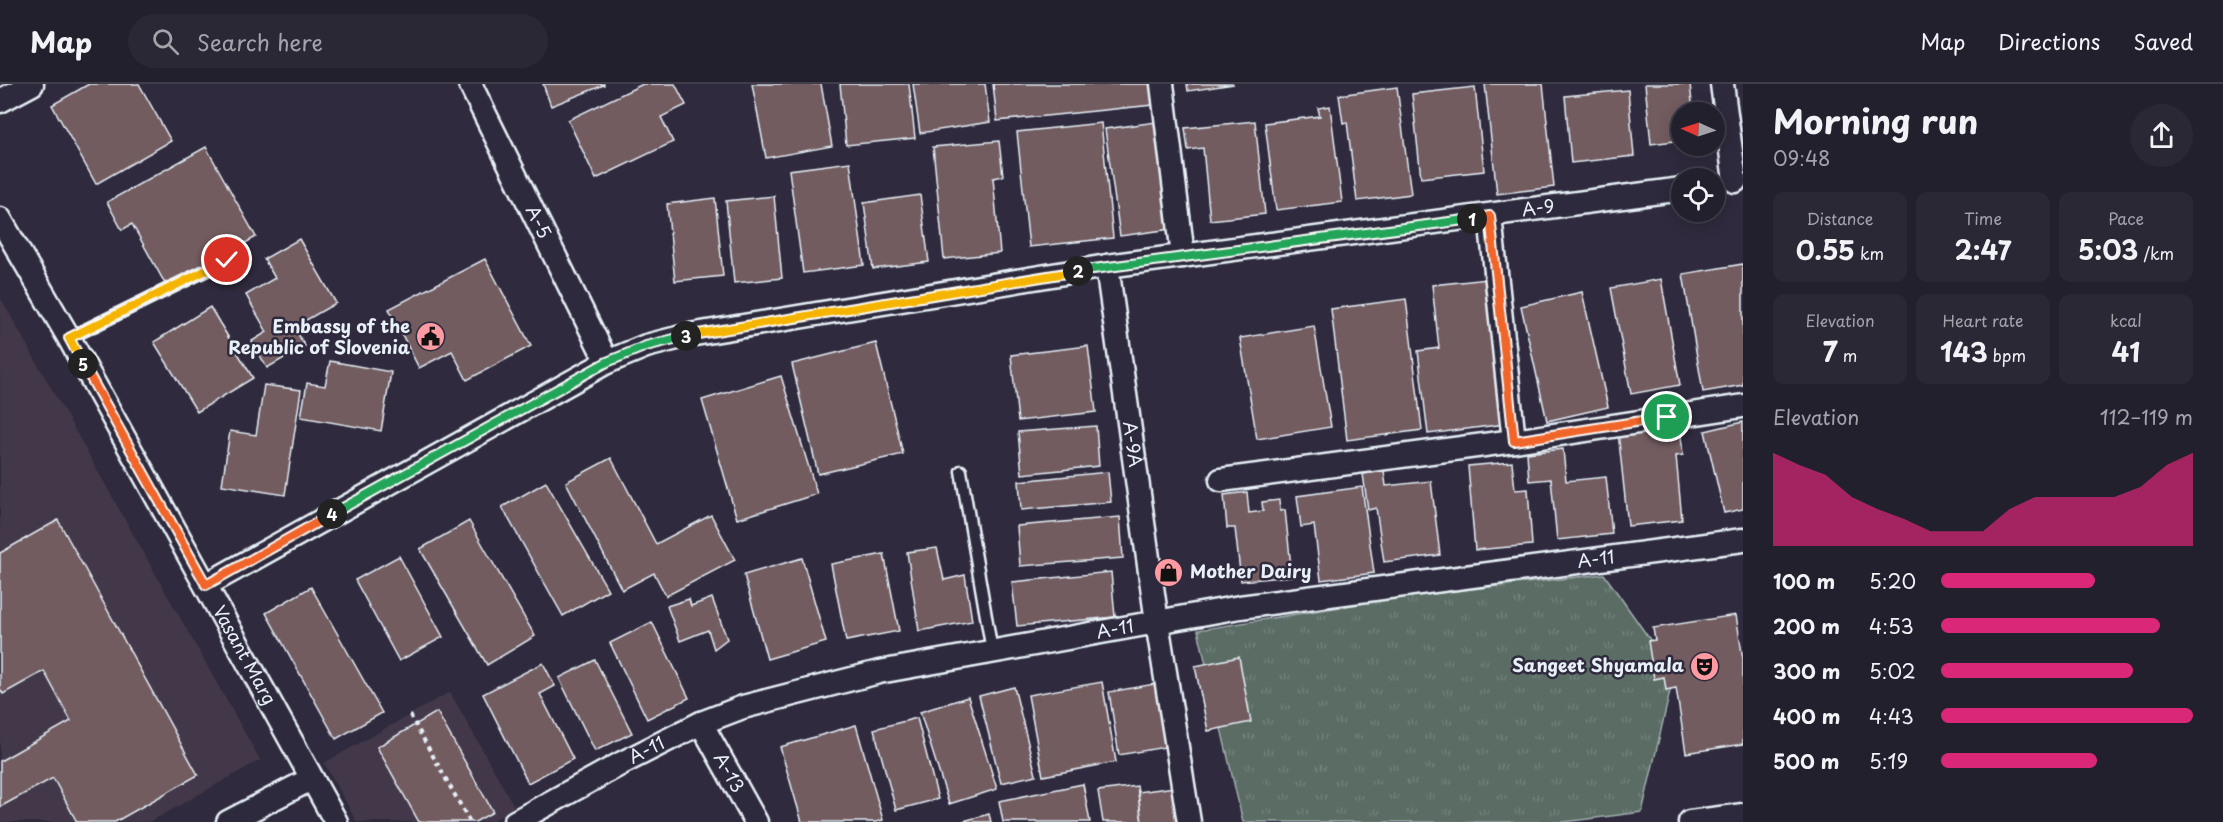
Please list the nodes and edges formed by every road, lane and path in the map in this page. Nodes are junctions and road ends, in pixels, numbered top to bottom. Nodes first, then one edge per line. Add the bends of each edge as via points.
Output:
1 (32, 84) edge
2 (470, 84) edge
3 (1162, 84) edge
4 (1722, 84) edge
5 (0, 101) edge
6 (1731, 182) edge
7 (1671, 191) edge
8 (1490, 216) junction
9 (0, 219) edge
10 (8, 251) edge
11 (1183, 256) junction
12 (227, 260) dead end
13 (1107, 266) junction
14 (69, 338) junction
15 (607, 362) junction
16 (1743, 406) edge
17 (1514, 441) junction
18 (961, 471) dead end
19 (1221, 480) dead end
20 (1743, 540) edge
21 (206, 585) junction
22 (1157, 622) junction
23 (992, 651) junction
24 (410, 715) dead end
25 (701, 723) junction
26 (311, 779) junction
27 (1743, 815) edge
28 (228, 822) edge
29 (336, 822) edge
30 (470, 822) edge
31 (515, 822) edge
32 (756, 822) edge
33 (1189, 822) edge
34 (1690, 822) edge

1 - 5 street
2 - 15 street, A-5
3 - 11 street
4 - 6 street
7 - 8 street, A-9
8 - 11 street, A-9
8 - 17 street
9 - 10 street, Vasant Marg
10 - 14 street, Vasant Marg
11 - 13 street, A-9
12 - 14 lane
13 - 15 street, A-9 via 689,335 646,346
13 - 22 street, A-9A
14 - 21 street, Vasant Marg
15 - 21 street, A-9
16 - 17 street
17 - 19 street
18 - 23 lane
20 - 22 street, A-11 via 1240,607
21 - 26 street, Vasant Marg
22 - 23 street, A-11
22 - 33 street, A-9A
23 - 25 street, A-11 via 868,675 743,707
24 - 30 path
25 - 31 street, A-11
25 - 32 street, A-13
26 - 28 street
26 - 29 street, Vasant Marg
27 - 34 street

